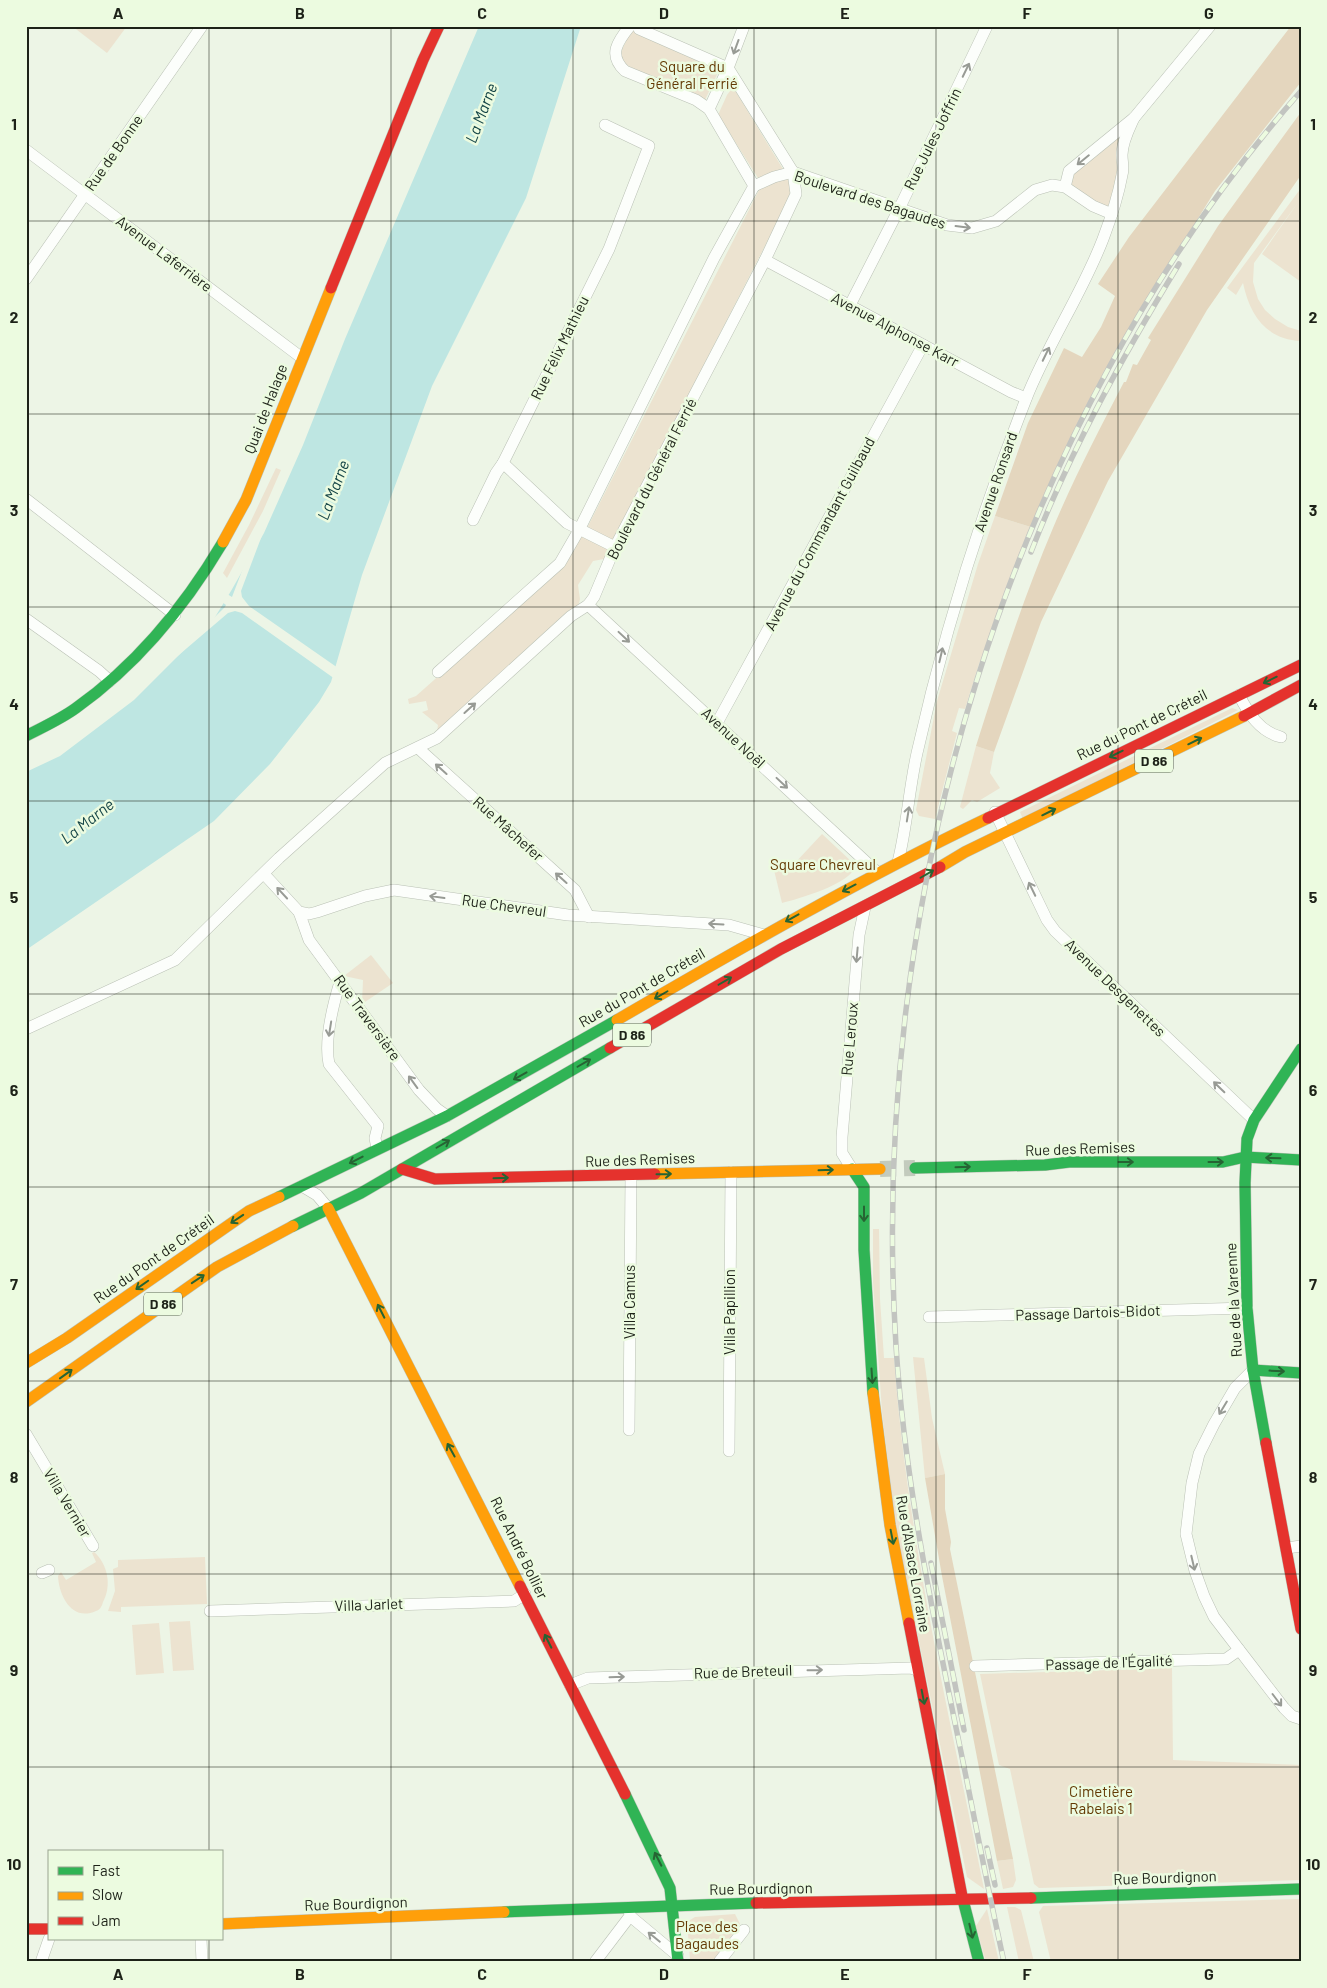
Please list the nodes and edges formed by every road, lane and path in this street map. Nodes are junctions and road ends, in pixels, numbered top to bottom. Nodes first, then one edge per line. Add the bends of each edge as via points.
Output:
1 (202, 26) edge
2 (439, 26) edge
3 (630, 26) edge
4 (638, 26) edge
5 (744, 26) edge
6 (987, 26) edge
7 (1210, 26) edge
8 (728, 68) junction
9 (709, 108) junction
10 (1134, 118) junction
11 (605, 125) dead end
12 (1101, 145) junction
13 (26, 150) edge
14 (1122, 154) junction
15 (794, 172) junction
16 (754, 186) junction
17 (1065, 187) junction
18 (85, 195) junction
19 (899, 209) junction
20 (1112, 214) junction
21 (765, 260) junction
22 (26, 279) edge
23 (850, 305) junction
24 (923, 345) junction
25 (302, 358) junction
26 (1026, 398) junction
27 (503, 463) junction
28 (26, 499) edge
29 (473, 520) dead end
30 (579, 530) junction
31 (615, 547) junction
32 (588, 605) junction
33 (175, 616) junction
34 (26, 619) edge
35 (1301, 665) edge
36 (438, 672) dead end
37 (110, 681) junction
38 (1301, 686) edge
39 (1239, 695) junction
40 (1248, 714) junction
41 (718, 723) junction
42 (26, 736) edge
43 (1281, 737) dead end
44 (418, 748) junction
45 (995, 812) junction
46 (1006, 834) junction
47 (898, 862) junction
48 (878, 873) junction
49 (264, 874) junction
50 (884, 897) junction
51 (829, 898) junction
52 (864, 907) junction
53 (299, 912) junction
54 (589, 917) junction
55 (841, 919) junction
56 (764, 935) junction
57 (340, 982) junction
58 (26, 1029) edge
59 (1301, 1049) edge
60 (447, 1116) junction
61 (1254, 1120) junction
62 (377, 1149) junction
63 (1245, 1158) junction
64 (1301, 1160) edge
65 (880, 1168) tunnel mouth
66 (915, 1168) tunnel mouth
67 (402, 1169) junction
68 (852, 1169) junction
69 (731, 1172) junction
70 (631, 1175) junction
71 (302, 1186) junction
72 (328, 1208) junction
73 (1247, 1308) junction
74 (929, 1316) dead end
75 (26, 1363) edge
76 (1252, 1370) junction
77 (1301, 1373) edge
78 (26, 1402) edge
79 (629, 1430) dead end
80 (26, 1434) edge
81 (729, 1451) dead end
82 (93, 1546) dead end
83 (1301, 1546) edge
84 (1287, 1548) junction
85 (525, 1594) junction
86 (210, 1611) dead end
87 (1301, 1629) edge
88 (1239, 1650) junction
89 (975, 1666) dead end
90 (917, 1670) junction
91 (570, 1684) junction
92 (1301, 1719) edge
93 (1301, 1889) edge
94 (963, 1899) junction
95 (671, 1906) junction
96 (630, 1912) junction
97 (222, 1924) edge
98 (48, 1929) edge
99 (26, 1930) edge
100 (744, 1930) dead end
101 (49, 1940) edge
102 (201, 1940) edge
103 (678, 1959) edge
104 (41, 1962) edge
105 (202, 1962) edge
106 (595, 1962) edge
107 (720, 1962) edge
108 (978, 1962) edge

1 - 18 street, Rue de Bonne
2 - 25 street, Quai de Halage
3 - 9 street via 617,47 615,57 618,64 625,71
4 - 8 street
5 -> 8 street
19 -> 6 street, Rue Jules Joffrin
7 - 10 street
8 - 9 street
8 - 15 street
9 - 16 street
10 - 12 street
10 - 14 street, Avenue Ronsard via 1124,140
11 - 27 street, Rue Félix Mathieu via 649,146 609,249
12 - 14 street via 1115,146
12 -> 17 street via 1069,171
13 - 18 street, Avenue Laferrière
14 - 20 street, Avenue Ronsard via 1123,172
15 - 16 street, Boulevard des Bagaudes
15 - 19 street, Boulevard des Bagaudes
15 - 21 street, Boulevard du Général Ferrié via 796,194
16 - 30 street via 714,258
19 -> 17 street, Boulevard des Bagaudes via 947,225 972,228 996,221 1035,190 1052,185
17 - 20 street via 1093,206
18 - 22 street, Rue de Bonne
18 - 25 street, Avenue Laferrière
19 - 23 street, Rue Jules Joffrin
26 -> 20 street, Avenue Ronsard via 1045,354 1088,278
21 - 23 street, Avenue Alphonse Karr
21 - 31 street, Boulevard du Général Ferrié
23 - 24 street, Avenue Alphonse Karr
24 - 26 street, Avenue Alphonse Karr
24 - 41 street, Avenue du Commandant Guilbaud
25 - 33 street, Quai de Halage via 246,500 223,545
47 -> 26 street, Avenue Ronsard via 917,756 944,642
27 - 29 street
27 - 30 street via 567,523
28 - 33 street
30 - 31 street
30 - 36 street via 560,563
31 - 32 street, Boulevard du Général Ferrié
32 -> 41 street, Avenue Noël
44 -> 32 street, Boulevard du Général Ferrié via 437,738 571,616
33 - 37 street, Quai de Halage
34 - 37 street
35 -> 39 street, Rue du Pont de Créteil / D 86
37 - 42 street, Quai de Halage via 75,709
38 - 40 street, D 86
39 - 40 street
39 -> 45 street, Rue du Pont de Créteil / D 86
40 - 43 street via 1273,735
46 -> 40 street, D 86
41 -> 48 street, Avenue Noël
44 - 49 street, Boulevard du Général Ferrié via 385,763
54 -> 44 street, Rue Mâchefer via 575,890
45 - 46 street
45 - 47 street, Rue du Pont de Créteil / D 86
50 -> 46 street, D 86 via 965,852
61 -> 46 street, Avenue Desgenettes via 1055,931
47 - 48 street, Rue du Pont de Créteil / D 86
47 - 50 street
48 -> 51 street, Rue du Pont de Créteil / D 86
48 - 52 street
53 -> 49 street
49 - 58 street, Boulevard du Général Ferrié via 175,960
50 - 52 street, D 86
51 - 55 street via 839,905
51 -> 56 street, Rue du Pont de Créteil / D 86
52 - 55 street, D 86
52 -> 68 street, Rue Leroux via 842,1137 842,1153
54 -> 53 street, Rue Chevreul via 394,890 309,914
53 - 57 street, Rue Traversière via 309,940
56 -> 54 street, Rue Chevreul via 729,925
67 -> 55 street, D 86 via 781,949
56 -> 60 street, Rue du Pont de Créteil / D 86
60 -> 57 street, Rue Traversière via 419,1090
57 -> 62 street via 326,1052 329,1064 378,1126
59 - 61 street, Rue de la Varenne
60 - 62 street, Rue du Pont de Créteil / D 86
61 - 63 street, Rue de la Varenne
62 -> 71 street, Rue du Pont de Créteil / D 86
64 -> 63 street, Rue des Remises
66 -> 63 street, Rue des Remises via 1069,1162 1223,1162
63 - 73 street, Rue de la Varenne
65 - 68 street, Rue des Remises
67 -> 70 street, Rue des Remises via 435,1179
67 - 72 street, D 86
69 -> 68 street, Rue des Remises
68 -> 90 street, Rue d'Alsace Lorraine via 864,1187 866,1285 880,1456
70 -> 69 street, Rue des Remises
69 - 81 street, Villa Papillion
70 - 79 street, Villa Camus
71 - 72 street via 317,1195
71 -> 75 street, Rue du Pont de Créteil / D 86 via 249,1211
78 -> 72 street, D 86 via 217,1267
85 -> 72 street, Rue André Bollier
73 - 74 street, Passage Dartois-Bidot
73 - 76 street, Rue de la Varenne
76 -> 77 street
76 - 84 street
76 -> 88 street, Rue de la Varenne via 1235,1388 1199,1454 1186,1534 1204,1596 1214,1617
80 - 82 street, Villa Vernier
83 - 84 street
84 - 87 street
85 - 86 street, Villa Jarlet via 514,1600
91 -> 85 street, Rue André Bollier
88 - 89 street, Passage de l'Égalité via 1226,1659
88 -> 92 street, Rue de la Varenne via 1284,1708
91 -> 90 street, Rue de Breteuil via 588,1678 796,1670
90 -> 94 street, Rue d'Alsace Lorraine
95 -> 91 street, Rue André Bollier via 670,1888 664,1872
93 - 94 street, Rue Bourdignon
94 - 95 street, Rue Bourdignon
94 -> 108 street, Rue d'Alsace Lorraine
95 - 96 street, Rue Bourdignon
95 - 103 street, Rue André Bollier
96 - 97 street, Rue Bourdignon
103 -> 96 street
96 - 106 street
98 - 99 street
100 - 107 street
101 - 104 street
102 - 105 street

